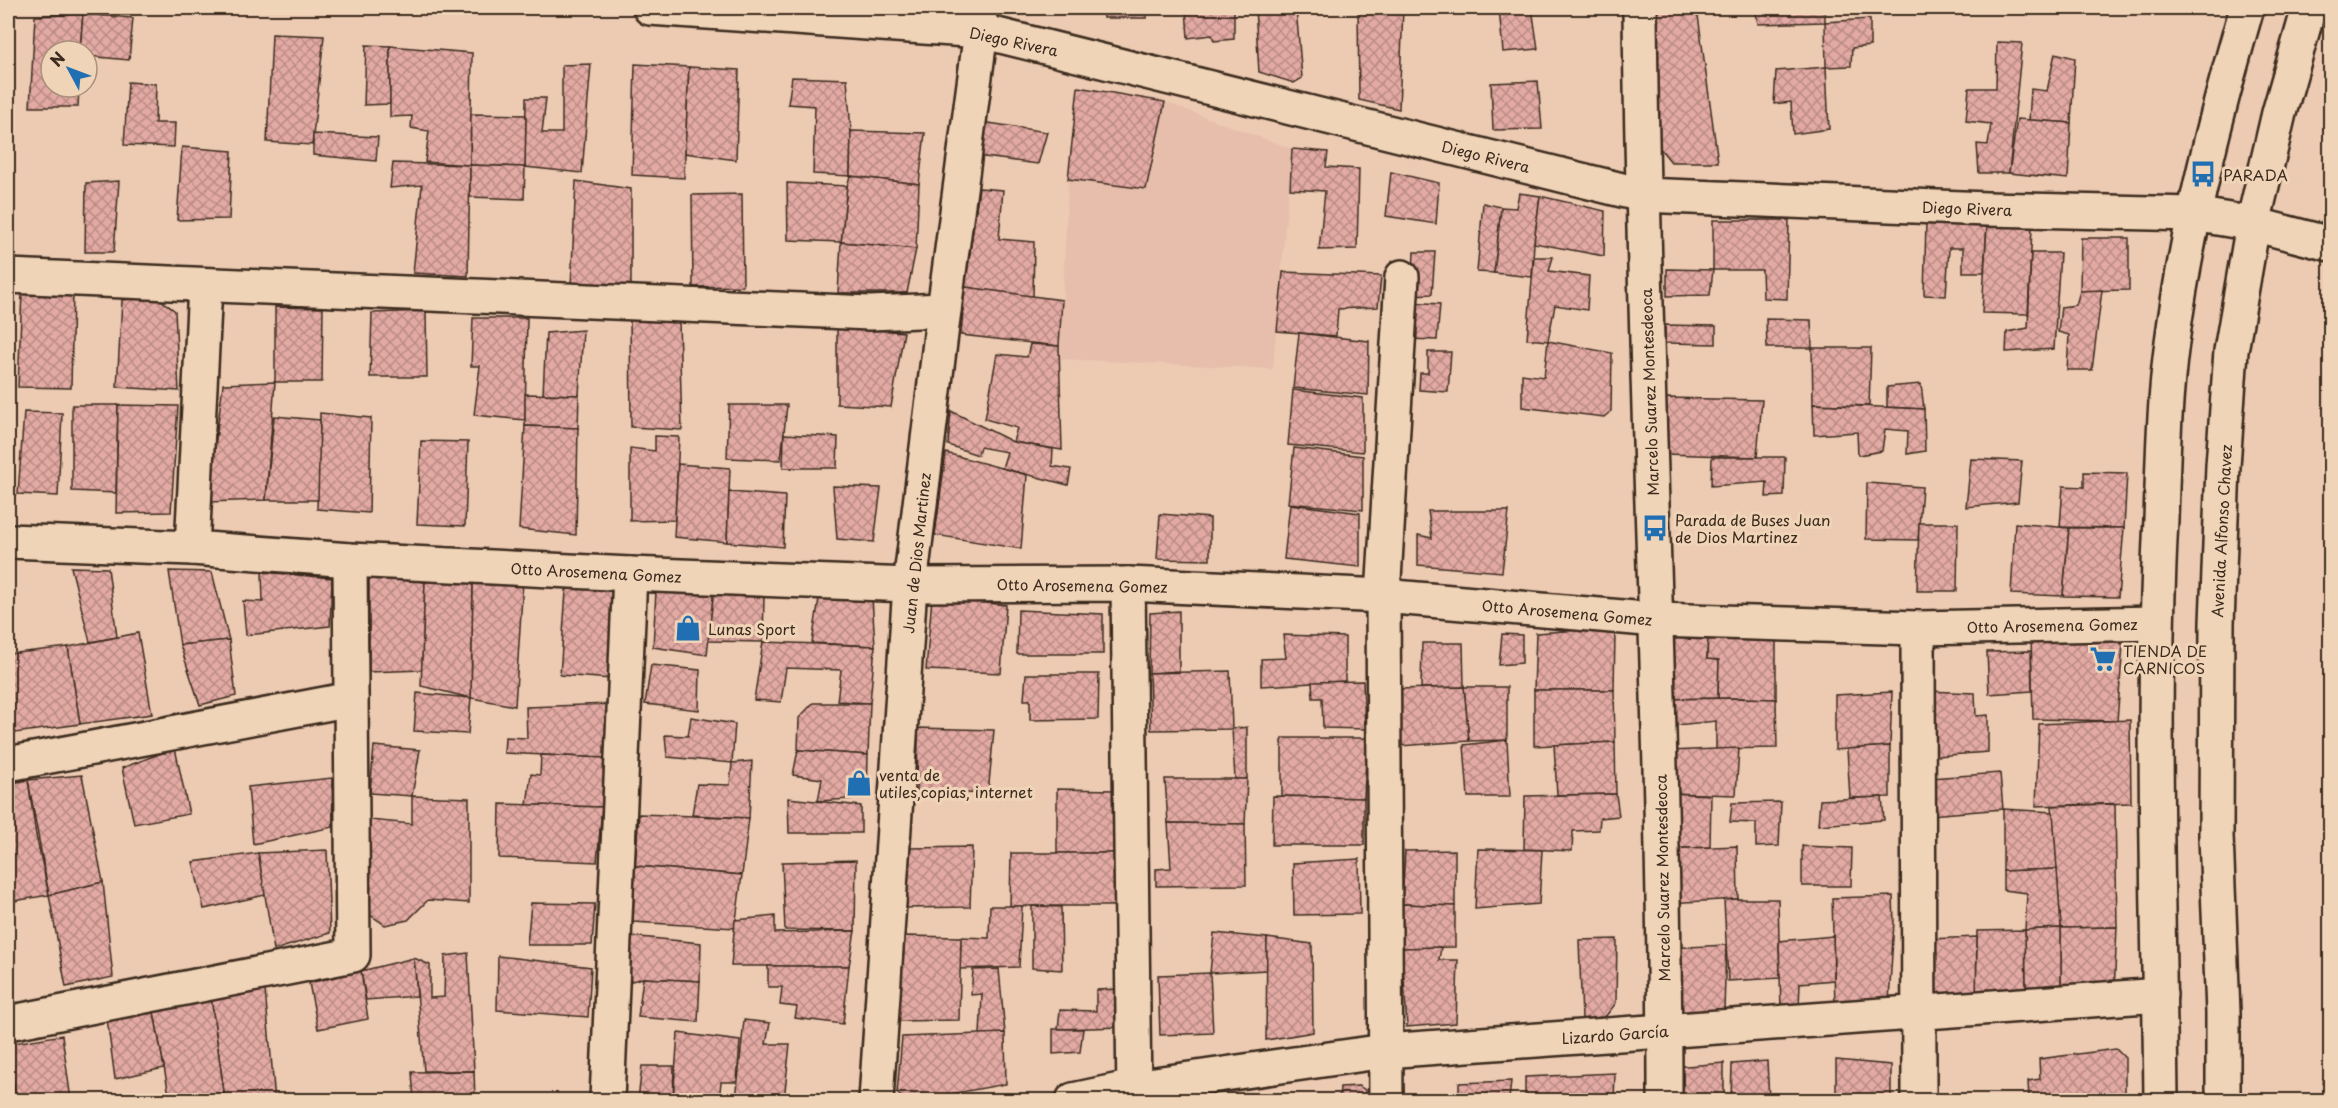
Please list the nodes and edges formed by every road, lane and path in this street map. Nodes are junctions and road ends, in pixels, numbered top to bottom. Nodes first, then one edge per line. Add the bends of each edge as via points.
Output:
1 (650, 8) edge
2 (1640, 8) edge
3 (2247, 8) edge
4 (2309, 8) edge
5 (980, 19) edge
6 (1641, 195) junction
7 (2194, 214) junction
8 (2253, 224) junction
9 (2331, 244) edge
10 (8, 276) edge
11 (1402, 277) dead end
12 (205, 286) junction
13 (944, 310) junction
14 (8, 541) edge
15 (192, 548) junction
16 (350, 560) junction
17 (630, 574) junction
18 (1128, 584) junction
19 (910, 585) junction
20 (1383, 596) junction
21 (1657, 620) junction
22 (2156, 623) junction
23 (1918, 628) junction
24 (351, 699) junction
25 (8, 764) edge
26 (2160, 995) junction
27 (1917, 1014) junction
28 (8, 1023) edge
29 (1665, 1030) junction
30 (1385, 1052) junction
31 (1134, 1094) edge
32 (607, 1101) edge
33 (876, 1101) edge
34 (1073, 1101) edge
35 (1386, 1101) edge
36 (1665, 1101) edge
37 (1919, 1101) edge
38 (2161, 1101) edge
39 (2223, 1101) edge

1 - 5 street, Diego Rivera
2 - 6 street, Marcelo Suarez Montesdeoca
3 - 7 street
4 - 8 street, Avenida Alfonso Chavez
5 - 6 street, Diego Rivera
5 - 13 street, Juan de Dios Martinez
6 - 7 street, Diego Rivera
6 - 21 street, Marcelo Suarez Montesdeoca
7 - 8 street, Diego Rivera
7 - 22 street via 2172,344
8 - 9 street, Diego Rivera
8 - 39 street, Avenida Alfonso Chavez via 2231,351 2217,623 2216,836
10 - 12 street
11 - 20 street
12 - 13 street via 870,314
12 - 15 street
13 - 19 street, Juan de Dios Martinez
14 - 15 street, Otto Arosemena Gomez
15 - 16 street, Otto Arosemena Gomez
16 - 17 street, Otto Arosemena Gomez
16 - 24 street
17 - 19 street, Otto Arosemena Gomez
17 - 32 street
18 - 19 street, Otto Arosemena Gomez
18 - 20 street, Otto Arosemena Gomez
18 - 31 street
19 - 33 street, Juan de Dios Martinez
20 - 21 street, Otto Arosemena Gomez
20 - 30 street
21 - 23 street, Otto Arosemena Gomez
21 - 29 street, Marcelo Suarez Montesdeoca
22 - 23 street, Otto Arosemena Gomez
22 - 26 street
23 - 27 street
24 - 25 street
24 - 28 street via 353,955
26 - 27 street, Lizardo García
26 - 38 street
27 - 29 street, Lizardo García
27 - 37 street
29 - 30 street, Lizardo García
29 - 36 street, Marcelo Suarez Montesdeoca
30 - 31 street, Lizardo García
30 - 35 street
31 - 34 street, Lizardo García

